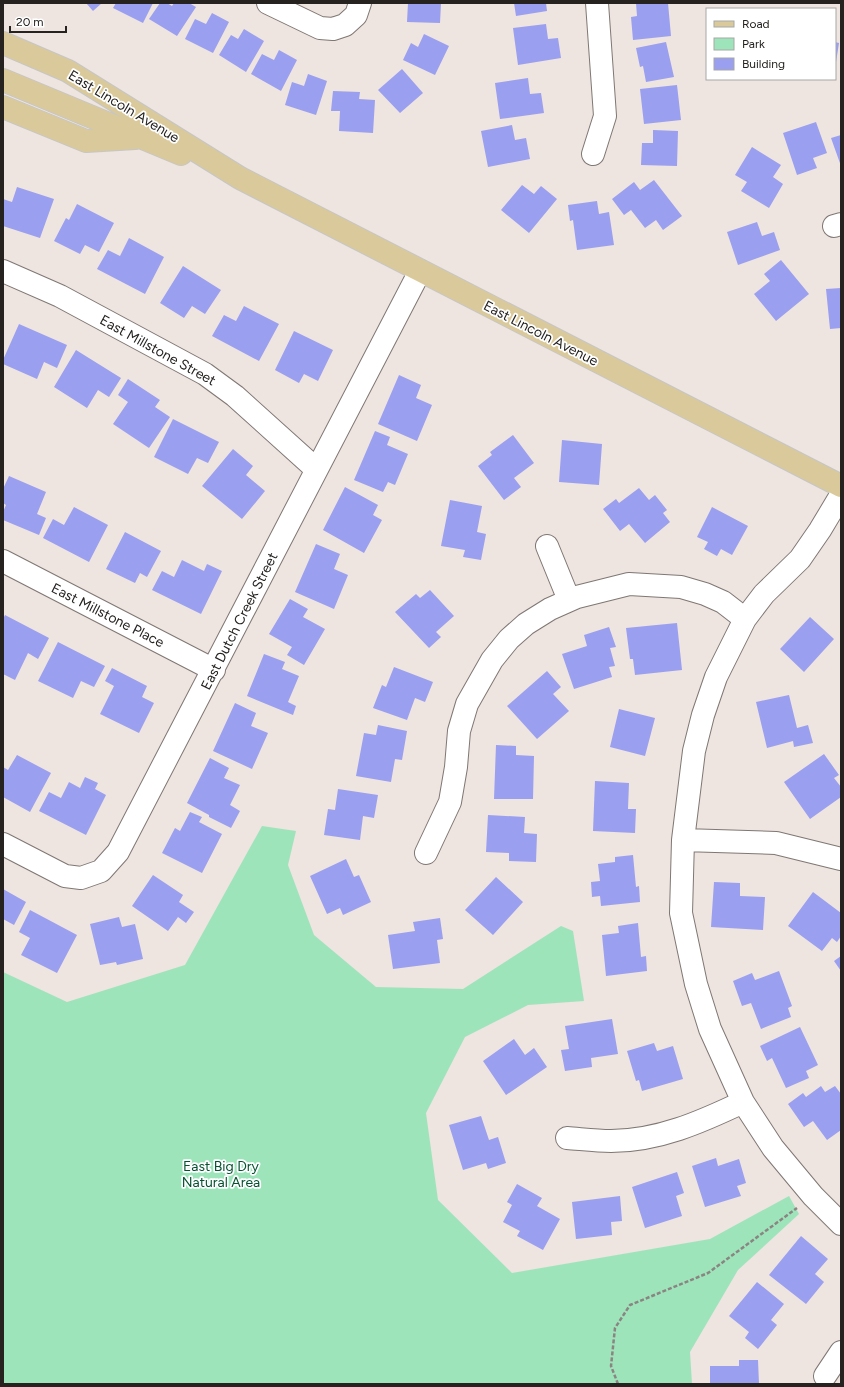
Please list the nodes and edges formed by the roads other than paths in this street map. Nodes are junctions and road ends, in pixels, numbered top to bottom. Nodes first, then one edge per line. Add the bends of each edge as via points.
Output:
1 (268, 3) edge
2 (360, 3) edge
3 (596, 3) edge
4 (3, 43) edge
5 (3, 80) edge
6 (3, 107) edge
7 (142, 138) junction
8 (593, 154) dead end
9 (240, 178) junction
10 (3, 271) edge
11 (420, 271) junction
12 (316, 469) junction
13 (841, 486) edge
14 (841, 495) edge
15 (547, 546) dead end
16 (3, 561) edge
17 (569, 600) junction
18 (745, 619) junction
19 (214, 670) junction
20 (683, 840) junction
21 (3, 844) edge
22 (426, 853) dead end
23 (840, 857) edge
24 (743, 1102) junction
25 (567, 1138) dead end
26 (841, 1224) edge
27 (841, 1352) edge
28 (825, 1376) dead end

1 - 2 street via 320,28 333,29 345,25 356,15
3 - 8 street via 605,116
4 - 9 main road, East Lincoln Avenue via 68,71
5 - 7 main road, East Lincoln Avenue
6 - 7 main road via 86,141
7 - 9 main road, East Lincoln Avenue
9 - 11 main road, East Lincoln Avenue
10 - 12 street, East Millstone Street via 60,296 205,374 235,396
11 - 12 street, East Dutch Creek Street
11 - 13 main road, East Lincoln Avenue
12 - 19 street, East Dutch Creek Street
14 - 18 street via 800,559 764,594
15 - 17 street
16 - 19 street, East Millstone Place
17 - 18 street via 629,584 681,587 723,602
17 - 22 street via 532,620 508,639 492,660 467,704 459,731 450,802
18 - 20 street via 716,677 703,715 694,751
19 - 21 street, East Dutch Creek Street via 118,852 101,871 81,878 65,876
20 - 23 street via 776,843
20 - 24 street via 681,913 696,984 710,1029
24 - 25 street via 671,1133 610,1141
24 - 26 street via 773,1148 812,1196
27 - 28 street

